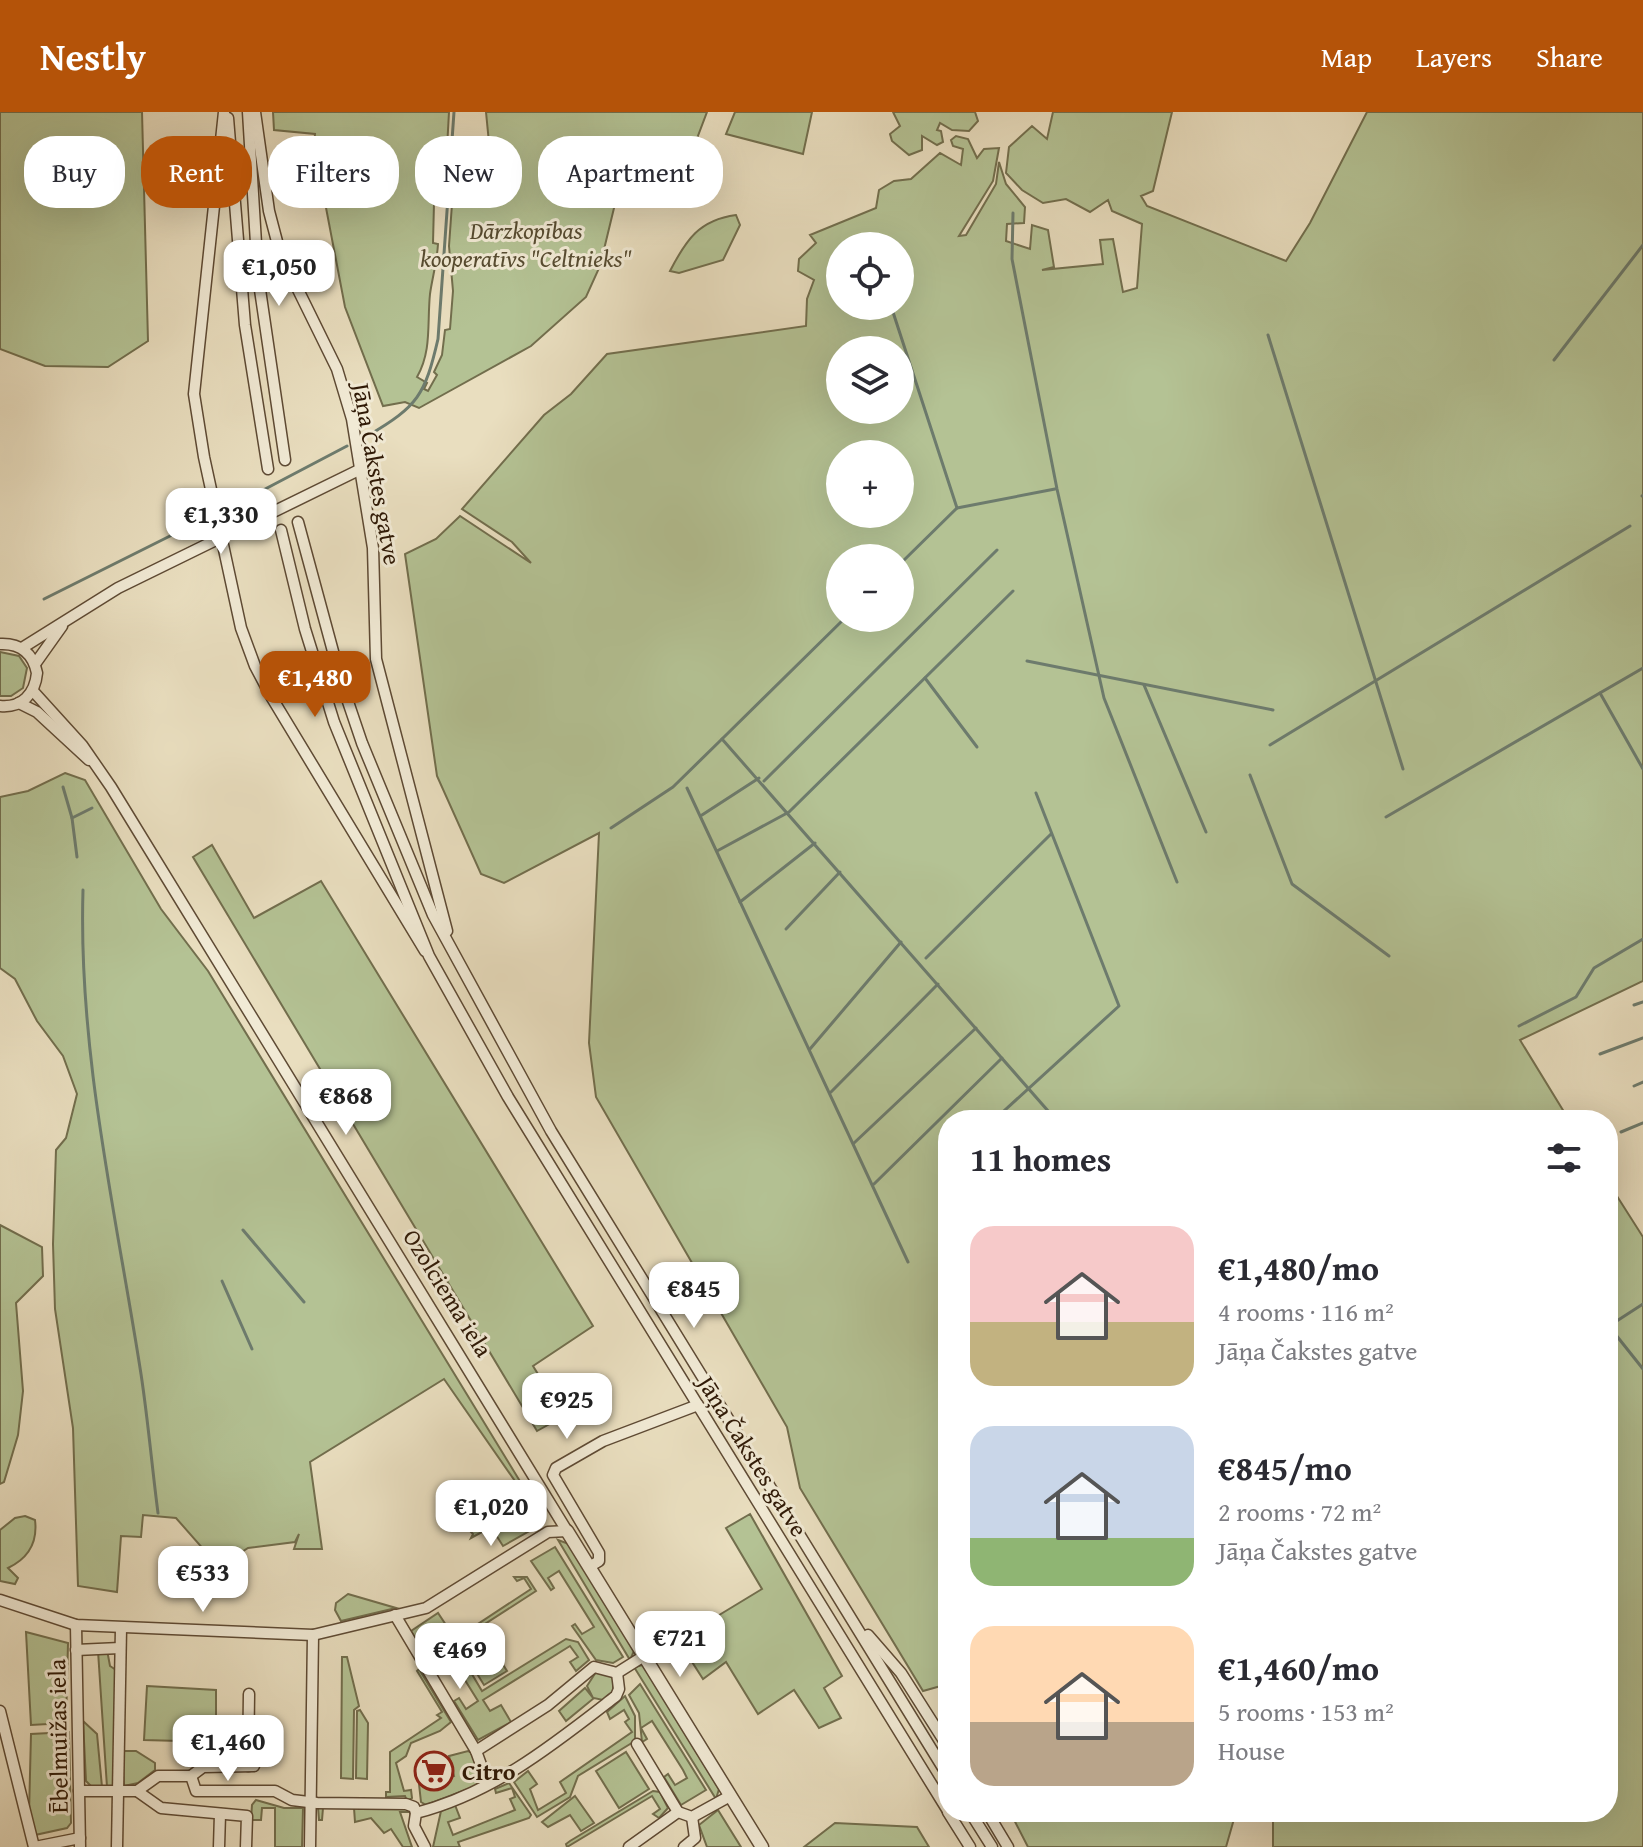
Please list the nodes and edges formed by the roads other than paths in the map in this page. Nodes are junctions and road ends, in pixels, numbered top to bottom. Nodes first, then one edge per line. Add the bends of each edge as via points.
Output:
1 (226, 112) edge
2 (248, 112) edge
3 (255, 112) edge
4 (285, 460) dead end
5 (364, 467) junction
6 (268, 469) dead end
7 (298, 522) dead end
8 (281, 530) dead end
9 (221, 537) junction
10 (62, 626) junction
11 (0, 644) edge
12 (22, 648) junction
13 (35, 664) junction
14 (33, 691) junction
15 (19, 703) junction
16 (0, 706) edge
17 (94, 763) junction
18 (450, 945) junction
19 (429, 956) junction
20 (698, 1405) junction
21 (567, 1531) junction
22 (589, 1567) junction
23 (0, 1600) edge
24 (395, 1615) junction
25 (854, 1618) junction
26 (76, 1625) junction
27 (121, 1628) junction
28 (313, 1635) junction
29 (120, 1648) junction
30 (76, 1650) junction
31 (644, 1656) junction
32 (617, 1673) junction
33 (249, 1694) dead end
34 (0, 1711) edge
35 (938, 1731) edge
36 (637, 1744) dead end
37 (476, 1751) junction
38 (938, 1759) edge
39 (191, 1776) junction
40 (488, 1784) junction
41 (79, 1791) junction
42 (118, 1791) junction
43 (137, 1791) junction
44 (196, 1791) junction
45 (730, 1796) junction
46 (938, 1796) edge
47 (311, 1802) junction
48 (195, 1809) junction
49 (678, 1812) junction
50 (416, 1813) junction
51 (220, 1814) junction
52 (692, 1817) junction
53 (954, 1822) edge
54 (976, 1822) edge
55 (993, 1822) edge
56 (80, 1842) edge
57 (697, 1843) edge
58 (34, 1847) edge
59 (117, 1847) edge
60 (219, 1847) edge
61 (246, 1847) edge
62 (310, 1847) edge
63 (425, 1847) edge
64 (629, 1847) edge
65 (684, 1847) edge
66 (762, 1847) edge
67 (970, 1847) edge
68 (992, 1847) edge
69 (1008, 1847) edge

1 - 6 street via 245,325
1 - 9 street, Jāņa Čakstes gatve via 197,345 196,415
2 - 4 street via 258,276
3 - 5 street, Jāņa Čakstes gatve via 280,253 337,369
5 - 9 street
5 - 18 street, Jāņa Čakstes gatve via 376,659
7 - 18 street, Jāņa Čakstes gatve via 362,743 403,849
8 - 19 street, Jāņa Čakstes gatve via 334,722
9 - 10 street via 118,588
9 - 19 street, Jāņa Čakstes gatve via 255,666
10 - 12 street
10 - 13 street
11 - 12 street
12 - 13 street
13 - 14 street
14 - 15 street
14 - 17 street, Ozolciema iela
15 - 16 street
15 - 17 street, Ozolciema iela via 37,712
17 - 21 street, Ozolciema iela
18 - 25 street, Jāņa Čakstes gatve via 551,1131
19 - 20 street, Jāņa Čakstes gatve via 508,1097
20 - 22 street via 603,1441 556,1468 553,1475 599,1553 599,1561
20 - 46 street, Jāņa Čakstes gatve
21 - 22 street, Ozolciema iela
21 - 24 street via 548,1532 426,1608
22 - 31 street, Ozolciema iela
23 - 26 street
24 - 28 street
24 - 37 street
25 - 35 street via 901,1673
25 - 38 street, Jāņa Čakstes gatve
26 - 27 street
26 - 30 street, Ēbelmuižas iela
27 - 28 street
27 - 29 street
28 - 47 street
29 - 30 street
29 - 42 street
30 - 41 street, Ēbelmuižas iela
31 - 32 street
31 - 45 street, Ozolciema iela
32 - 37 street via 594,1667 548,1705
32 - 40 street via 616,1696 509,1776
33 - 39 street via 251,1766 203,1767
34 - 58 street
36 - 49 street
37 - 40 street
39 - 43 street via 158,1776
39 - 44 street
40 - 50 street
41 - 42 street
41 - 56 street, Ēbelmuižas iela
42 - 43 street
42 - 59 street
43 - 48 street via 161,1808
44 - 47 street via 275,1791
44 - 48 street
45 - 52 street
45 - 66 street, Ozolciema iela
47 - 50 street via 406,1804
47 - 62 street
48 - 51 street
49 - 52 street
49 - 64 street
50 - 63 street via 414,1826
51 - 60 street
51 - 61 street via 247,1816
52 - 57 street
53 - 67 street, Jāņa Čakstes gatve
54 - 68 street
55 - 69 street
56 - 58 street
57 - 65 street

